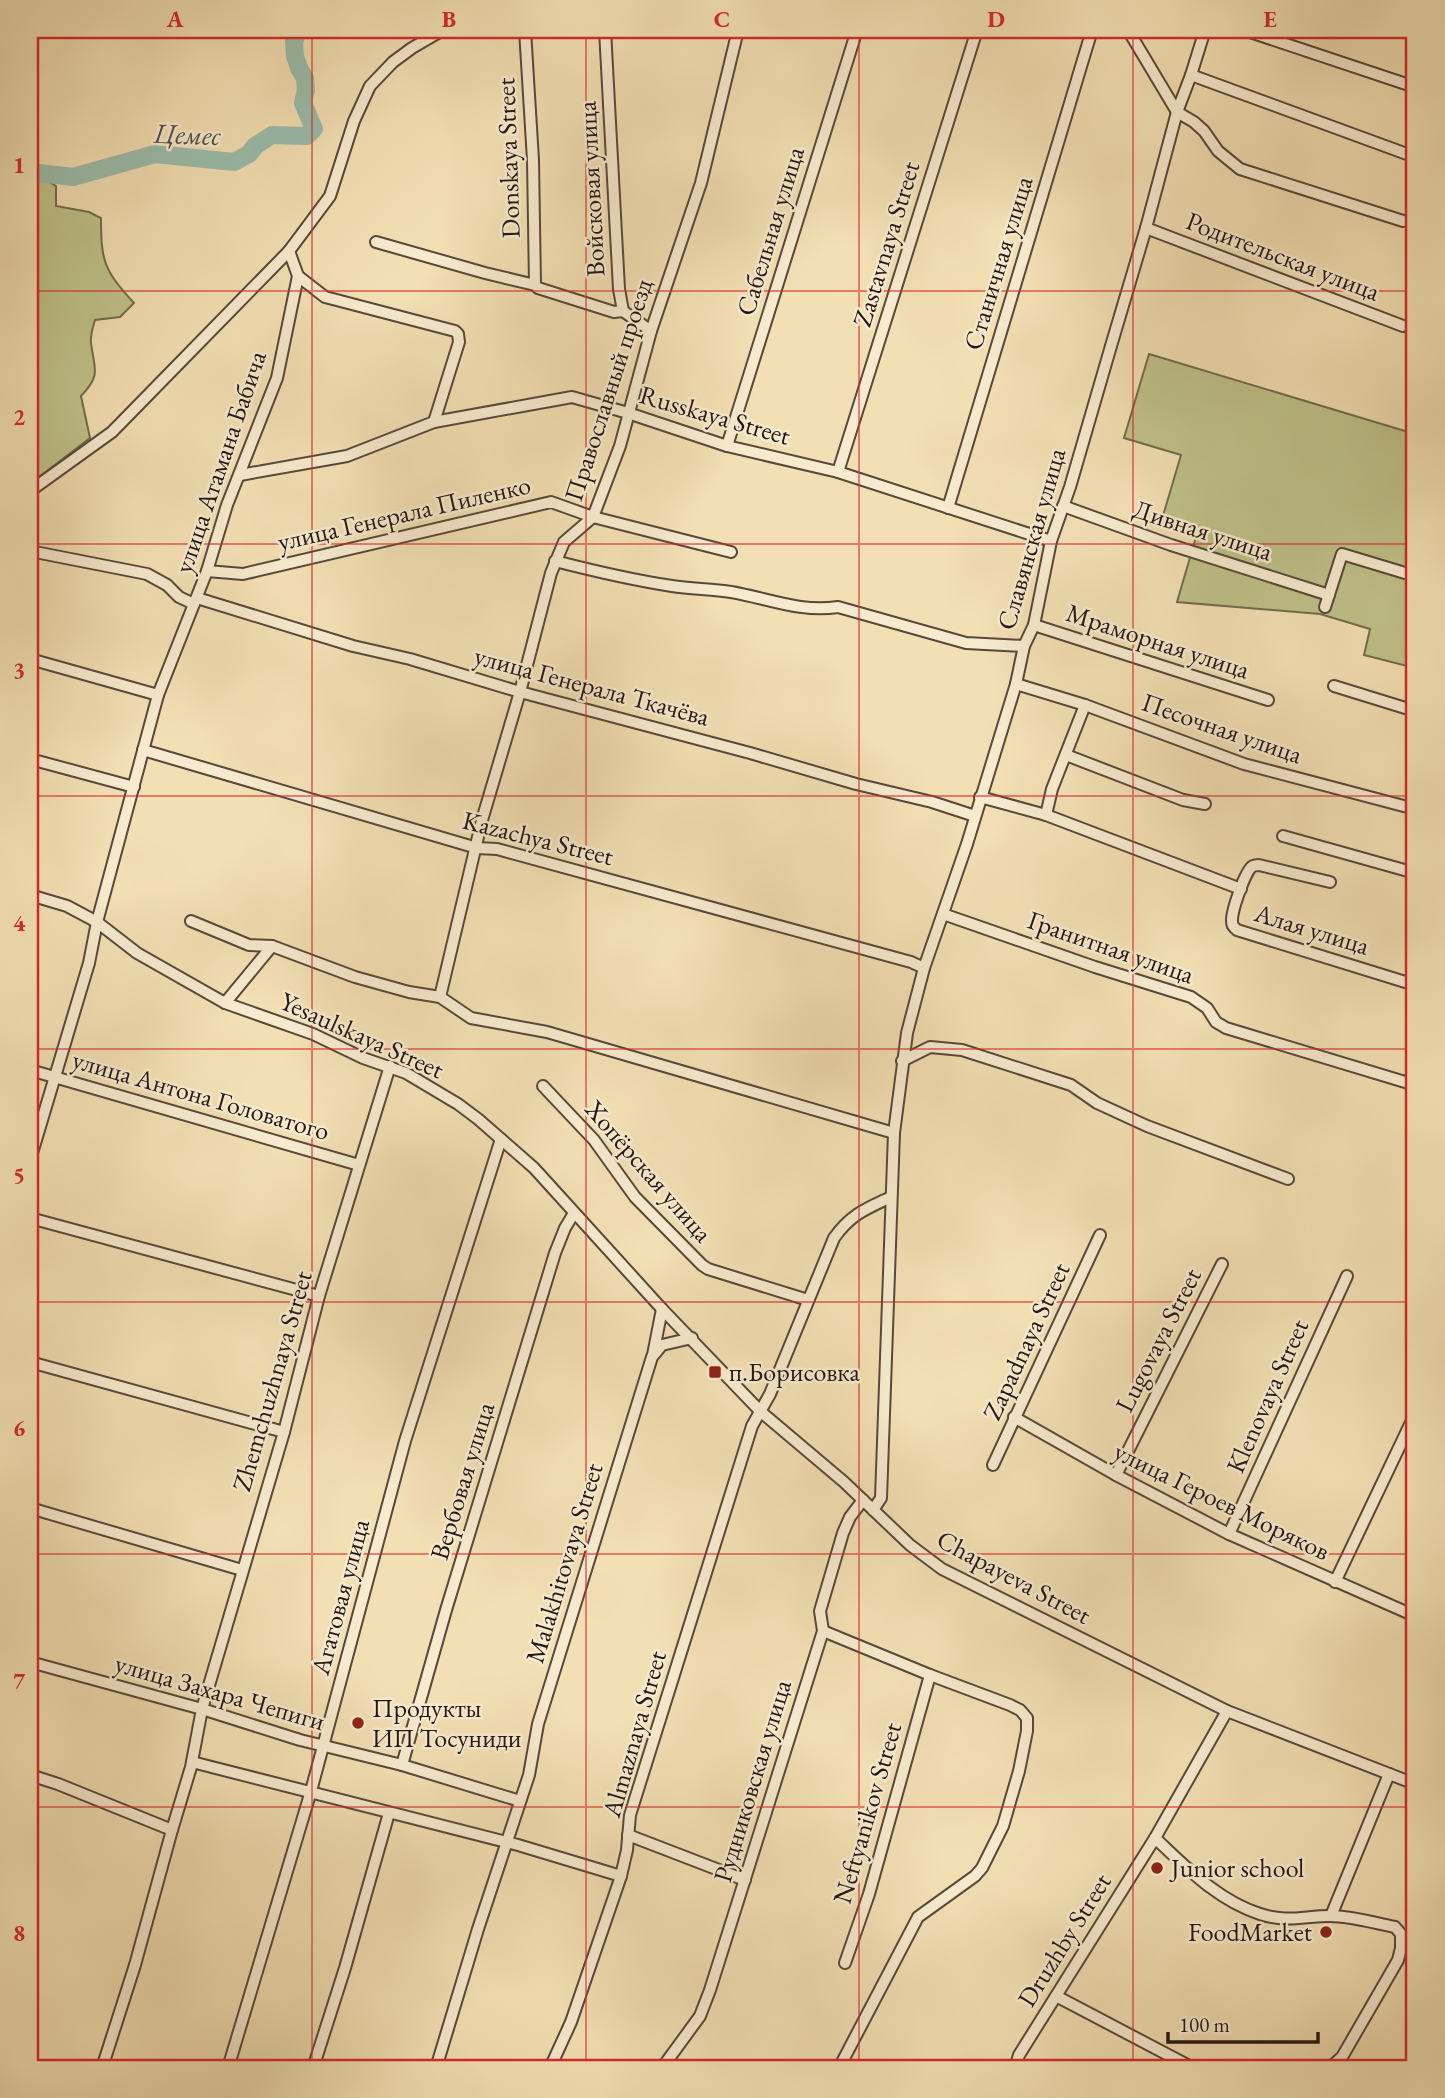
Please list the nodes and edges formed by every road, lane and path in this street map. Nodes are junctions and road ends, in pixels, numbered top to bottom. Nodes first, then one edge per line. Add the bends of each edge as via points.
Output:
1 (443, 30) edge
2 (525, 30) edge
3 (605, 30) edge
4 (738, 30) edge
5 (857, 30) edge
6 (977, 30) edge
7 (1092, 30) edge
8 (1128, 30) edge
9 (1205, 30) edge
10 (1244, 30) edge
11 (1192, 75) junction
12 (1415, 87) edge
13 (1177, 112) junction
14 (1415, 157) edge
15 (1403, 222) dead end
16 (1146, 228) junction
17 (376, 242) dead end
18 (289, 251) junction
19 (298, 276) junction
20 (535, 285) junction
21 (623, 311) junction
22 (1403, 326) dead end
23 (651, 331) junction
24 (628, 413) junction
25 (434, 422) junction
26 (727, 446) junction
27 (838, 472) junction
28 (240, 475) junction
29 (30, 491) edge
30 (1063, 506) junction
31 (948, 508) junction
32 (593, 517) junction
33 (1051, 541) junction
34 (30, 551) edge
35 (731, 552) dead end
36 (555, 561) junction
37 (207, 571) junction
38 (1415, 576) edge
39 (1329, 595) junction
40 (195, 601) junction
41 (1325, 607) dead end
42 (1034, 625) junction
43 (1024, 646) junction
44 (30, 659) edge
45 (1016, 684) junction
46 (1334, 686) dead end
47 (520, 692) junction
48 (158, 695) junction
49 (1268, 700) dead end
50 (1085, 705) junction
51 (1415, 711) edge
52 (143, 750) junction
53 (1066, 755) junction
54 (30, 759) edge
55 (134, 787) junction
56 (980, 797) junction
57 (1205, 804) dead end
58 (1415, 809) edge
59 (1046, 815) junction
60 (975, 816) junction
61 (1283, 836) dead end
62 (477, 848) junction
63 (1415, 873) edge
64 (1330, 882) dead end
65 (1241, 888) junction
66 (30, 895) edge
67 (943, 914) junction
68 (191, 921) dead end
69 (97, 922) junction
70 (271, 946) junction
71 (924, 968) junction
72 (1415, 985) edge
73 (439, 998) junction
74 (225, 1003) junction
75 (902, 1061) junction
76 (390, 1066) junction
77 (30, 1070) edge
78 (54, 1077) junction
79 (1415, 1085) edge
80 (543, 1086) dead end
81 (894, 1133) junction
82 (500, 1139) junction
83 (30, 1160) edge
84 (359, 1164) junction
85 (1288, 1179) dead end
86 (891, 1197) junction
87 (574, 1213) junction
88 (30, 1218) edge
89 (1100, 1235) dead end
90 (1222, 1264) dead end
91 (1347, 1276) dead end
92 (319, 1296) junction
93 (808, 1300) junction
94 (662, 1309) junction
95 (692, 1338) junction
96 (652, 1357) junction
97 (30, 1362) edge
98 (761, 1411) junction
99 (1415, 1414) edge
100 (1014, 1418) junction
101 (284, 1432) junction
102 (993, 1465) dead end
103 (1116, 1475) junction
104 (863, 1500) junction
105 (30, 1508) edge
106 (873, 1510) junction
107 (1229, 1534) junction
108 (242, 1570) junction
109 (1335, 1582) junction
110 (1415, 1616) edge
111 (822, 1631) junction
112 (30, 1662) edge
113 (930, 1675) junction
114 (202, 1709) junction
115 (1227, 1711) junction
116 (324, 1745) junction
117 (192, 1762) junction
118 (402, 1765) junction
119 (1390, 1773) junction
120 (30, 1775) edge
121 (1415, 1784) edge
122 (311, 1791) junction
123 (520, 1801) junction
124 (388, 1813) junction
125 (172, 1830) junction
126 (628, 1835) junction
127 (1155, 1838) junction
128 (507, 1843) junction
129 (621, 1876) junction
130 (745, 1880) junction
131 (1331, 1916) junction
132 (845, 1963) dead end
133 (1056, 1997) junction
134 (102, 2068) edge
135 (228, 2068) edge
136 (313, 2068) edge
137 (436, 2068) edge
138 (550, 2068) edge
139 (662, 2068) edge
140 (839, 2068) edge
141 (1015, 2068) edge
142 (1190, 2068) edge
143 (1330, 2068) edge

1 - 18 street via 393,62 370,86 330,196
2 - 20 street, Donskaya Street
3 - 21 street, Войсковая улица
4 - 23 street, Православный проезд via 701,183
5 - 26 street, Сабельная улица
6 - 27 street, Zastavnaya Street
7 - 31 street, Станичная улица
8 - 13 street
9 - 11 street, Славянская улица
10 - 12 street
11 - 13 street, Славянская улица
11 - 14 street
13 - 15 street via 1204,131 1218,151 1240,169
13 - 16 street, Славянская улица
16 - 22 street, Родительская улица
16 - 30 street, Славянская улица
17 - 20 street
18 - 19 street
18 - 29 street via 113,432
19 - 25 street via 325,296 458,334
19 - 28 street, улица Атамана Бабича via 277,378
20 - 21 street via 614,312
21 - 23 street, Войсковая улица
23 - 24 street, Православный проезд
24 - 25 street, Russkaya Street via 572,397
24 - 26 street, Russkaya Street
24 - 32 street, Православный проезд
25 - 28 street, Russkaya Street via 347,456
26 - 27 street, Russkaya Street
27 - 31 street, Russkaya Street
28 - 37 street, улица Атамана Бабича
30 - 33 street, Славянская улица
30 - 39 street, Дивная улица
31 - 33 street, Russkaya Street
32 - 35 street, улица Генерала Пиленко
32 - 36 street, Православный проезд via 564,542
32 - 37 street, улица Генерала Пиленко via 551,502 243,574
33 - 42 street, Славянская улица
34 - 40 street, улица Генерала Ткачёва via 147,574 179,597
36 - 43 street via 609,575 732,592 806,608 838,607 966,643
36 - 47 street, Православный проезд
37 - 40 street, улица Атамана Бабича
38 - 39 street via 1342,554
39 - 41 street
40 - 47 street, улица Генерала Ткачёва
40 - 48 street, улица Атамана Бабича
42 - 43 street, Славянская улица
42 - 49 street, Мраморная улица
43 - 45 street, Славянская улица
44 - 48 street
45 - 50 street, Песочная улица
45 - 56 street, Славянская улица
46 - 51 street
47 - 60 street, улица Генерала Ткачёва
47 - 62 street, Православный проезд
48 - 52 street, улица Атамана Бабича
50 - 53 street
50 - 58 street, Песочная улица via 1244,764
52 - 55 street, улица Атамана Бабича
52 - 62 street, Kazachya Street
53 - 57 street via 1183,800
53 - 59 street
54 - 55 street
55 - 69 street, улица Атамана Бабича
56 - 59 street
56 - 60 street, Славянская улица
59 - 65 street
60 - 67 street, Славянская улица
61 - 63 street
62 - 71 street, Kazachya Street via 498,849
62 - 73 street, Православный проезд
64 - 65 street via 1259,865 1249,870
65 - 72 street, Алая улица via 1232,918 1237,930
66 - 69 street, Yesaulskaya Street via 67,906
67 - 71 street, Славянская улица
67 - 79 street, Гранитная улица via 1191,997 1226,1028
68 - 70 street, Yesaulskaya Street via 249,945
69 - 74 street, Yesaulskaya Street via 137,953
69 - 78 street, улица Атамана Бабича
70 - 73 street, Yesaulskaya Street via 355,976
70 - 74 street
71 - 75 street, Славянская улица
73 - 81 street, Yesaulskaya Street via 471,1018 547,1032
74 - 76 street, Yesaulskaya Street
75 - 81 street, Славянская улица
75 - 85 street via 930,1047 962,1050 1071,1085 1147,1126
76 - 82 street, Yesaulskaya Street via 458,1104
76 - 84 street, Zhemchuzhnaya Street
77 - 78 street, улица Антона Головатого
78 - 83 street, улица Атамана Бабича
78 - 84 street, улица Антона Головатого
80 - 93 street, Хопёрская улица via 594,1140 635,1197 702,1265
81 - 86 street
82 - 87 street, Yesaulskaya Street via 534,1168
82 - 116 street, Агатовая улица via 405,1441
84 - 92 street, Zhemchuzhnaya Street
86 - 93 street, Almaznaya Street via 844,1224
86 - 106 street via 881,1498
87 - 94 street, Yesaulskaya Street
87 - 118 street, Вербовая улица via 555,1253
88 - 92 street
89 - 100 street, Zapadnaya Street
90 - 103 street, Lugovaya Street
91 - 107 street, Klenovaya Street
92 - 101 street, Zhemchuzhnaya Street
93 - 98 street, Almaznaya Street
94 - 95 street, Yesaulskaya Street
94 - 96 street, Malakhitovaya Street
95 - 96 street via 662,1345
95 - 98 street, Yesaulskaya Street
96 - 123 street, Malakhitovaya Street via 538,1724
97 - 101 street
98 - 104 street, Chapayeva Street
98 - 126 street, Almaznaya Street via 752,1426 634,1802
99 - 109 street
100 - 102 street, Zapadnaya Street
100 - 103 street, улица Героев Моряков
101 - 108 street, Zhemchuzhnaya Street
103 - 107 street, улица Героев Моряков
104 - 106 street, Chapayeva Street
104 - 111 street, Рудниковская улица via 844,1533 820,1611
105 - 108 street
106 - 115 street, Chapayeva Street via 942,1569
107 - 109 street, улица Героев Моряков
108 - 114 street, Zhemchuzhnaya Street
109 - 110 street, улица Героев Моряков
111 - 113 street
111 - 130 street, Рудниковская улица
112 - 114 street, улица Захара Чепиги
113 - 132 street, Neftyanikov Street
113 - 140 street via 1020,1710 1027,1718 1027,1731 1019,1771 1003,1826 982,1868 967,1884 918,1917
114 - 116 street, улица Захара Чепиги
114 - 117 street, Zhemchuzhnaya Street
115 - 119 street, Chapayeva Street
115 - 127 street, Druzhby Street
116 - 118 street, улица Захара Чепиги
116 - 122 street, Агатовая улица
117 - 122 street
117 - 125 street, Zhemchuzhnaya Street
118 - 123 street, улица Захара Чепиги
119 - 121 street, Chapayeva Street
119 - 131 street
120 - 125 street
122 - 124 street
122 - 135 street, Агатовая улица
123 - 128 street, Malakhitovaya Street
124 - 128 street
124 - 136 street
125 - 134 street, Zhemchuzhnaya Street
126 - 129 street, Almaznaya Street
126 - 130 street
127 - 131 street via 1204,1885 1230,1901 1293,1920
127 - 133 street, Druzhby Street
128 - 129 street
128 - 137 street, Malakhitovaya Street
129 - 138 street, Almaznaya Street via 571,2022
130 - 139 street, Рудниковская улица via 700,2016
131 - 143 street via 1395,1927 1401,1934 1401,1948 1342,2057
133 - 141 street, Druzhby Street
133 - 142 street

